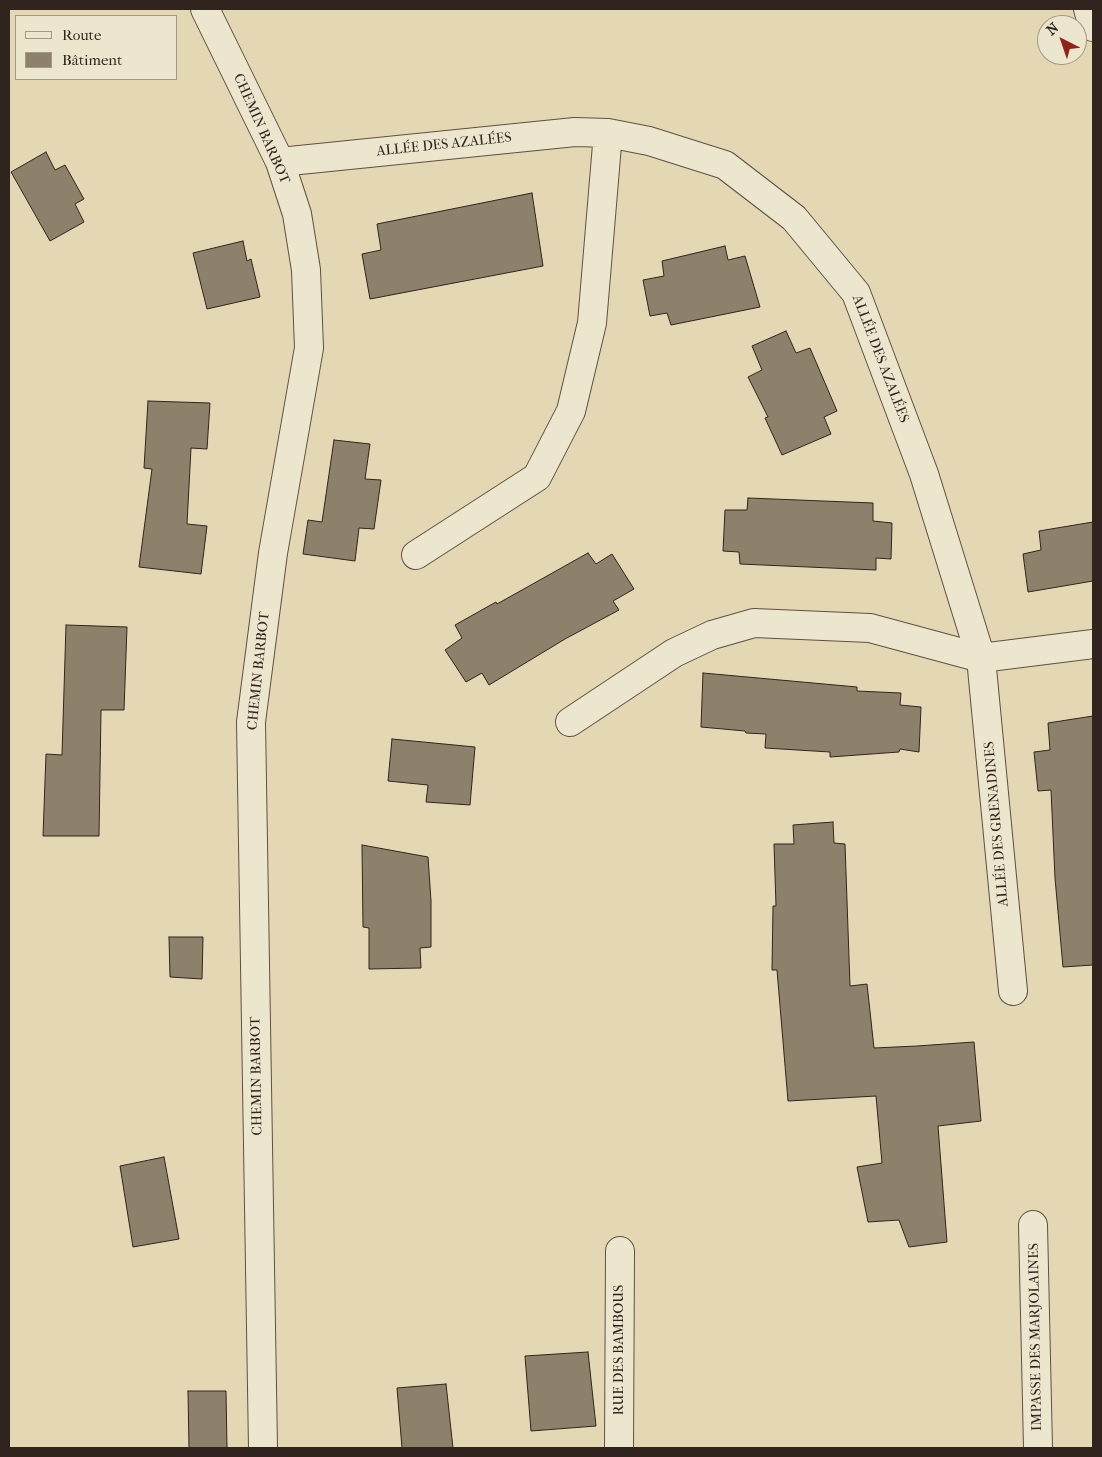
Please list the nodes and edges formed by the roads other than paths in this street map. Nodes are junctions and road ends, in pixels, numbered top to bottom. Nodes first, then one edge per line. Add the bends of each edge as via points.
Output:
1 (205, 9) edge
2 (1088, 9) edge
3 (1093, 27) edge
4 (608, 133) junction
5 (280, 162) junction
6 (416, 555) dead end
7 (1093, 644) edge
8 (981, 658) junction
9 (570, 722) dead end
10 (1013, 990) dead end
11 (1033, 1225) dead end
12 (620, 1251) dead end
13 (263, 1448) edge
14 (619, 1448) edge
15 (1038, 1448) edge

1 - 5 street, CHEMIN BARBOT
2 - 3 street
4 - 5 street, ALLÉE DES AZALÉES via 575,132
4 - 6 street via 592,323 571,411 537,477
4 - 8 street, ALLÉE DES AZALÉES via 649,141 725,166 794,218 856,293 924,474
5 - 13 street, CHEMIN BARBOT via 297,214 306,270 309,348 273,553 251,722
7 - 8 street
8 - 9 street via 870,628 754,623 712,634 674,653
8 - 10 street, ALLÉE DES GRENADINES
11 - 15 street, IMPASSE DES MARJOLAINES
12 - 14 street, RUE DES BAMBOUS

